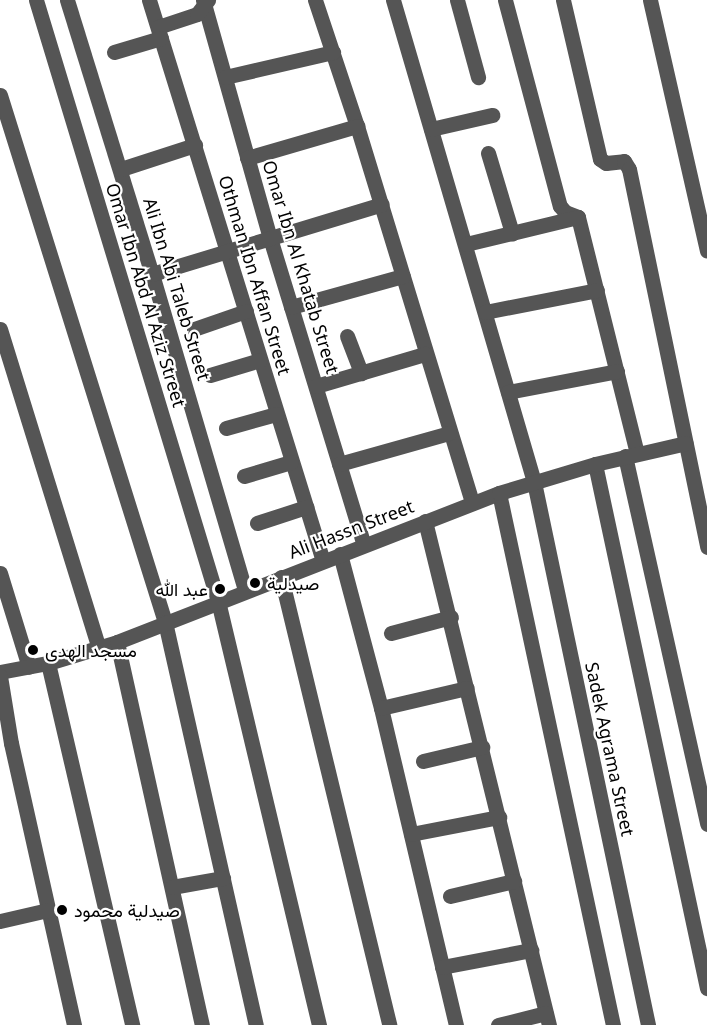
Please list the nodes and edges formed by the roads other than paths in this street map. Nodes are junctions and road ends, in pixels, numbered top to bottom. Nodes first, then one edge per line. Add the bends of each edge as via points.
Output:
1 (36, 0) edge
2 (67, 0) edge
3 (149, 0) edge
4 (315, 0) edge
5 (393, 0) edge
6 (457, 0) edge
7 (505, 0) edge
8 (563, 0) edge
9 (650, 0) edge
10 (205, 2) edge
11 (159, 32) junction
12 (114, 52) dead end
13 (333, 52) junction
14 (225, 77) junction
15 (478, 77) dead end
16 (0, 95) edge
17 (492, 115) dead end
18 (357, 126) junction
19 (431, 129) junction
20 (195, 145) junction
21 (488, 153) dead end
22 (247, 158) junction
23 (121, 169) junction
24 (382, 204) junction
25 (575, 216) junction
26 (512, 233) junction
27 (270, 238) junction
28 (466, 244) junction
29 (228, 251) junction
30 (707, 251) edge
31 (152, 274) junction
32 (403, 276) junction
33 (597, 290) junction
34 (291, 307) junction
35 (246, 311) junction
36 (485, 312) junction
37 (0, 329) edge
38 (195, 329) dead end
39 (347, 336) dead end
40 (425, 354) junction
41 (260, 360) junction
42 (617, 371) junction
43 (361, 373) junction
44 (210, 375) dead end
45 (316, 386) junction
46 (507, 392) junction
47 (276, 414) junction
48 (226, 428) dead end
49 (448, 433) junction
50 (686, 443) junction
51 (631, 455) junction
52 (291, 462) junction
53 (339, 464) junction
54 (595, 464) junction
55 (244, 476) dead end
56 (534, 482) junction
57 (499, 493) junction
58 (472, 503) junction
59 (306, 507) junction
60 (425, 521) junction
61 (257, 523) dead end
62 (364, 545) junction
63 (707, 547) edge
64 (340, 554) junction
65 (323, 561) junction
66 (0, 573) edge
67 (281, 577) junction
68 (245, 591) junction
69 (218, 601) junction
70 (451, 617) junction
71 (165, 622) junction
72 (391, 633) dead end
73 (117, 642) junction
74 (99, 648) junction
75 (48, 663) junction
76 (29, 667) junction
77 (0, 674) edge
78 (467, 688) junction
79 (381, 708) junction
80 (6, 744) edge
81 (482, 747) junction
82 (423, 761) dead end
83 (499, 817) junction
84 (707, 824) edge
85 (411, 834) junction
86 (223, 878) junction
87 (514, 880) junction
88 (172, 887) junction
89 (450, 896) dead end
90 (48, 910) junction
91 (0, 921) edge
92 (531, 950) junction
93 (442, 967) junction
94 (707, 988) edge
95 (547, 1019) edge
96 (74, 1025) edge
97 (132, 1025) edge
98 (202, 1025) edge
99 (256, 1025) edge
100 (319, 1025) edge
101 (389, 1025) edge
102 (456, 1025) edge
103 (498, 1025) edge
104 (613, 1025) edge
105 (648, 1025) edge

1 - 69 street, Omar Ibn Abd Al Aziz Street
2 - 23 street, Ali Ibn Abi Taleb Street
3 - 11 street, Othman Ibn Affan Street
4 - 13 street
5 - 19 street, Sadek Agrama Street
6 - 15 street
7 - 25 street via 560,206
8 - 50 street via 600,159 606,163 620,160 629,170
9 - 30 street
10 - 11 street via 197,14
10 - 14 street, Omar Ibn Al Khatab Street
11 - 12 street
11 - 20 street, Othman Ibn Affan Street
13 - 14 street
13 - 18 street
14 - 22 street, Omar Ibn Al Khatab Street
16 - 71 street
17 - 19 street
18 - 22 street
18 - 24 street
19 - 28 street, Sadek Agrama Street
20 - 23 street
20 - 29 street, Othman Ibn Affan Street
21 - 26 street
22 - 27 street, Omar Ibn Al Khatab Street
23 - 31 street, Ali Ibn Abi Taleb Street
24 - 27 street
24 - 32 street
25 - 26 street
25 - 33 street
26 - 28 street
27 - 29 street
27 - 34 street, Omar Ibn Al Khatab Street
28 - 36 street, Sadek Agrama Street
29 - 31 street
29 - 35 street, Othman Ibn Affan Street
31 - 68 street, Ali Ibn Abi Taleb Street
32 - 34 street
32 - 40 street
33 - 36 street
33 - 42 street
34 - 45 street, Omar Ibn Al Khatab Street
35 - 38 street
35 - 41 street, Othman Ibn Affan Street
36 - 46 street, Sadek Agrama Street
37 - 74 street
39 - 43 street
40 - 43 street
40 - 49 street
41 - 44 street
41 - 47 street, Othman Ibn Affan Street
42 - 46 street
42 - 51 street
43 - 45 street
45 - 53 street, Omar Ibn Al Khatab Street
46 - 56 street, Sadek Agrama Street
47 - 48 street
47 - 52 street, Othman Ibn Affan Street
49 - 53 street
49 - 58 street
50 - 51 street, Ali Hassn Street
50 - 63 street
51 - 54 street, Ali Hassn Street
51 - 84 street
52 - 55 street
52 - 59 street, Othman Ibn Affan Street
53 - 62 street, Omar Ibn Al Khatab Street
54 - 56 street, Ali Hassn Street
54 - 94 street
56 - 57 street, Ali Hassn Street
56 - 105 street, Sadek Agrama Street
57 - 58 street, Ali Hassn Street
57 - 104 street
58 - 60 street, Ali Hassn Street
59 - 61 street
59 - 65 street, Othman Ibn Affan Street
60 - 62 street, Ali Hassn Street
60 - 70 street
62 - 64 street, Ali Hassn Street
64 - 65 street, Ali Hassn Street
64 - 79 street
65 - 67 street, Ali Hassn Street
66 - 76 street
67 - 68 street, Ali Hassn Street
67 - 101 street
68 - 69 street, Ali Hassn Street
69 - 71 street, Ali Hassn Street
69 - 100 street, Omar Ibn Abd Al Aziz Street
70 - 72 street
70 - 78 street
71 - 73 street, Ali Hassn Street
71 - 86 street
73 - 74 street, Ali Hassn Street
73 - 88 street
74 - 75 street, Ali Hassn Street
75 - 76 street, Ali Hassn Street
75 - 97 street
76 - 77 street, Ali Hassn Street
77 - 80 street
78 - 79 street
78 - 81 street
79 - 85 street
80 - 90 street
81 - 82 street
81 - 83 street
83 - 85 street
83 - 87 street
85 - 93 street
86 - 88 street
86 - 99 street
87 - 89 street
87 - 92 street
88 - 98 street
90 - 91 street
90 - 96 street
92 - 93 street
92 - 95 street
93 - 102 street
95 - 103 street

